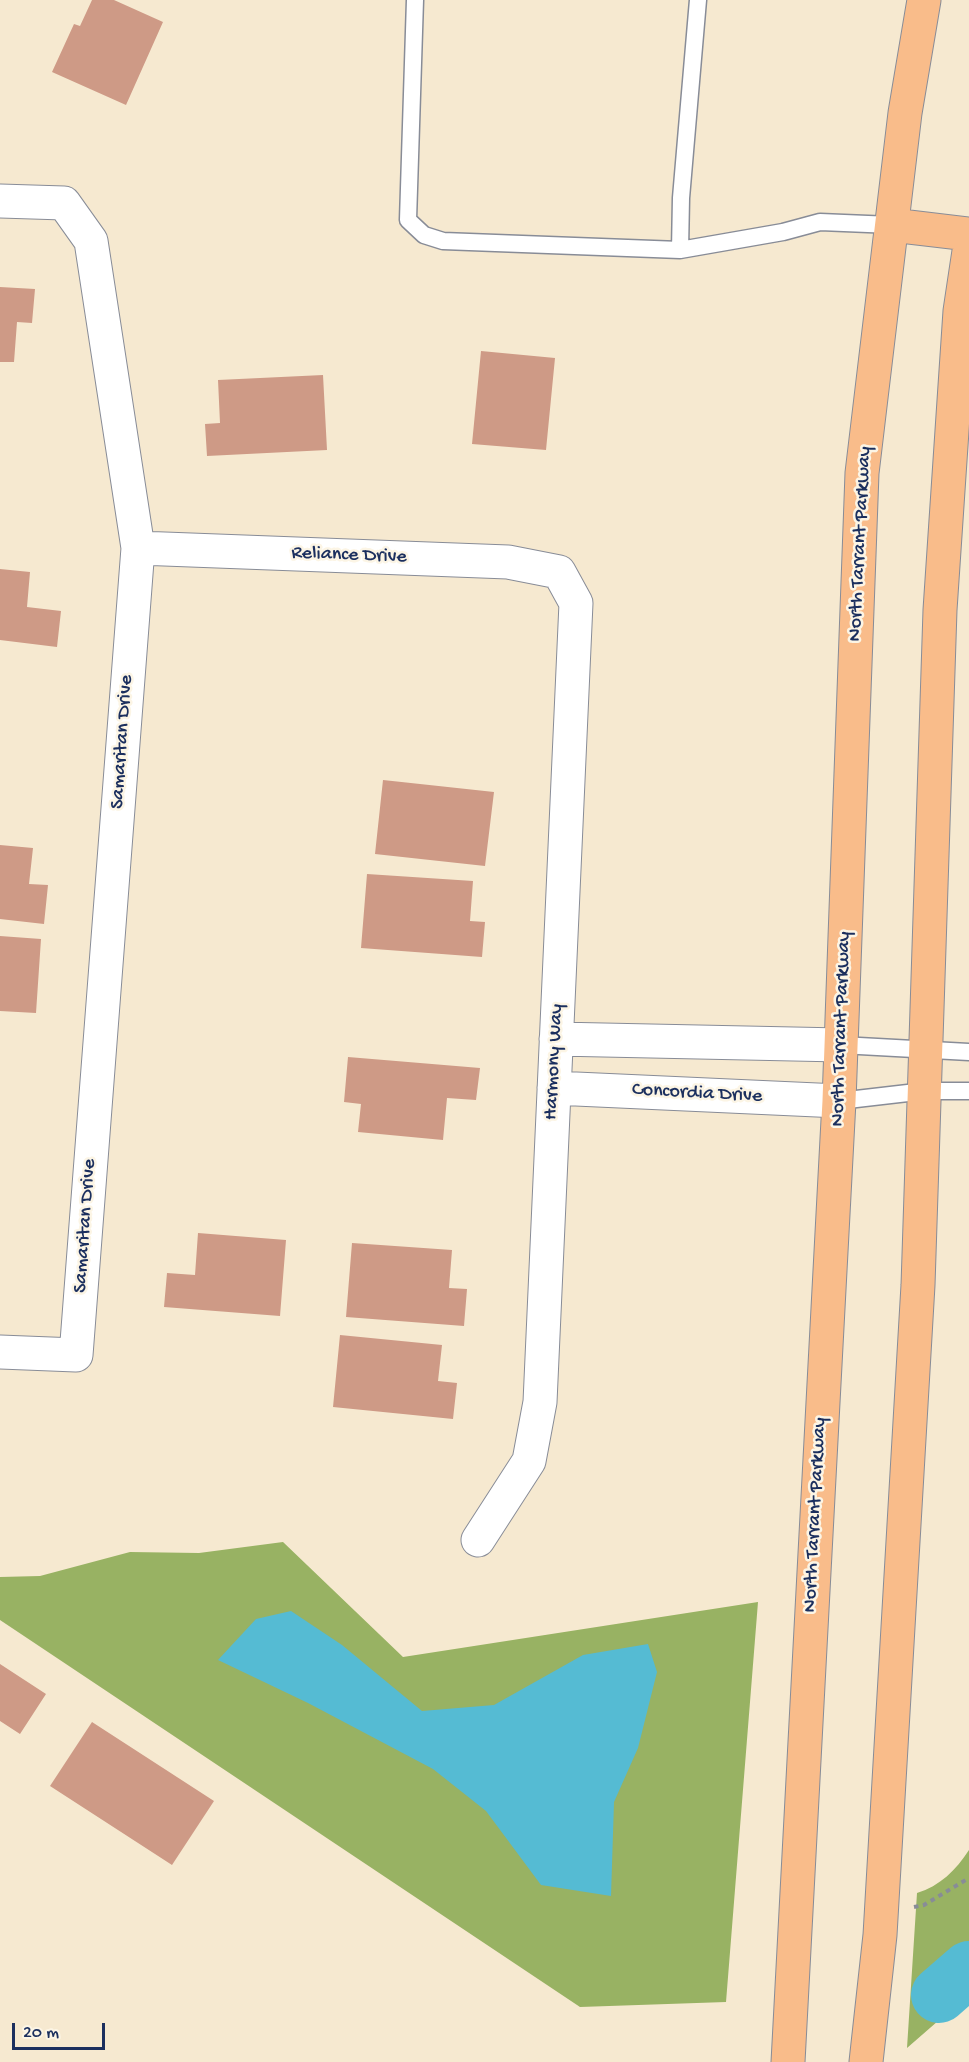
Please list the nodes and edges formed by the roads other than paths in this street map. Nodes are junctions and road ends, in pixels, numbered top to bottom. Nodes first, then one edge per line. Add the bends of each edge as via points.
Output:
1 (415, 0) edge
2 (699, 0) edge
3 (924, 0) edge
4 (0, 201) edge
5 (892, 225) junction
6 (969, 234) edge
7 (680, 250) junction
8 (969, 251) edge
9 (138, 548) junction
10 (559, 572) joint
11 (556, 1039) junction
12 (842, 1045) junction
13 (926, 1049) junction
14 (969, 1052) edge
15 (554, 1088) junction
16 (925, 1090) junction
17 (969, 1091) edge
18 (839, 1101) junction
19 (0, 1352) edge
20 (478, 1540) dead end
21 (788, 2062) edge
22 (866, 2062) edge

1 - 7 lane via 408,220 424,235 443,241
2 - 7 lane
3 - 5 main road, North Tarrant Parkway
4 - 9 street, Samaritan Drive via 64,202 91,242
5 - 6 main road
5 - 7 lane via 820,222
5 - 12 main road, North Tarrant Parkway via 862,472
8 - 13 main road via 960,311 940,610
9 - 10 street, Reliance Drive via 508,562
9 - 19 street, Samaritan Drive via 76,1355
10 - 11 street, Harmony Way via 576,603
11 - 12 street
11 - 15 street, Harmony Way
12 - 13 lane
12 - 18 main road, North Tarrant Parkway
13 - 14 lane
13 - 16 main road
15 - 18 street, Concordia Drive
15 - 20 street, Harmony Way via 540,1402 529,1461
16 - 17 lane
16 - 18 lane
16 - 22 main road via 918,1285 881,1913
18 - 21 main road, North Tarrant Parkway

